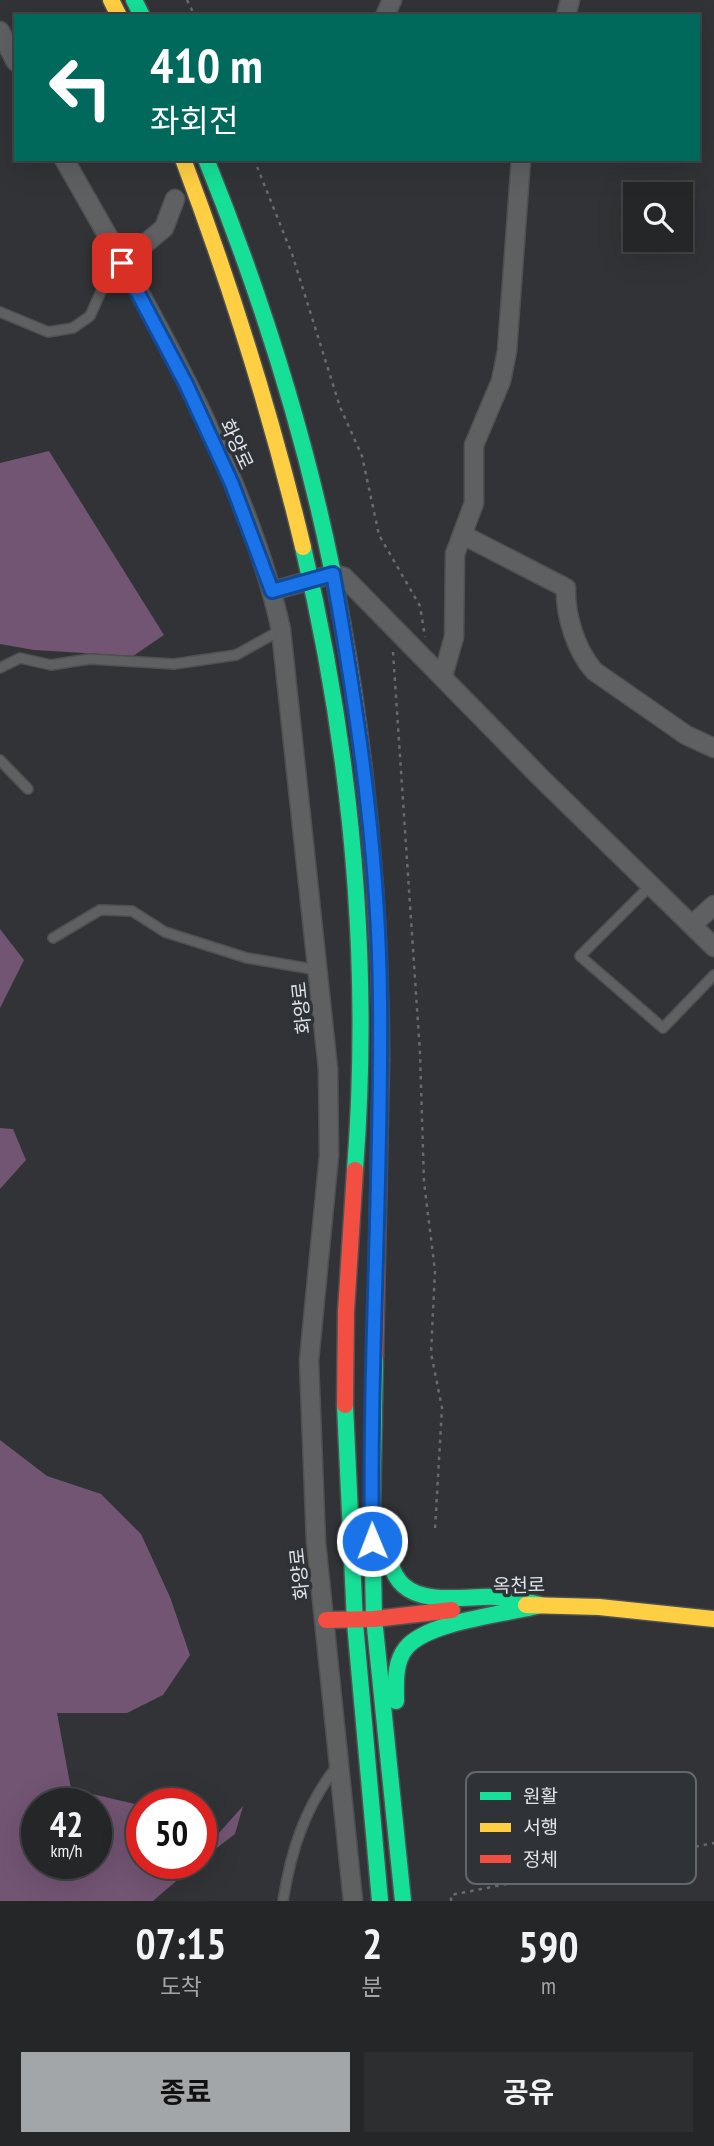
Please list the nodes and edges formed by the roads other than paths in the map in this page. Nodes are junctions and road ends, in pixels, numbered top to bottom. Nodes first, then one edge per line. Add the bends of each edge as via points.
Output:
1 (0, 31) edge
2 (14, 58) edge
3 (65, 161) edge
4 (184, 161) edge
5 (207, 161) edge
6 (521, 161) edge
7 (175, 199) dead end
8 (122, 263) junction
9 (0, 312) edge
10 (463, 535) junction
11 (333, 574) junction
12 (309, 580) junction
13 (272, 591) junction
14 (281, 631) junction
15 (0, 668) edge
16 (443, 676) junction
17 (714, 748) edge
18 (0, 760) edge
19 (28, 789) dead end
20 (651, 885) junction
21 (714, 905) edge
22 (692, 925) junction
23 (53, 938) dead end
24 (714, 947) edge
25 (318, 970) junction
26 (714, 975) edge
27 (374, 1384) junction
28 (541, 1605) junction
29 (353, 1619) junction
30 (374, 1619) junction
31 (714, 1619) edge
32 (326, 1620) junction
33 (338, 1765) junction
34 (403, 1899) edge
35 (284, 1901) edge
36 (353, 1901) edge
37 (380, 1901) edge

1 - 2 street
3 - 8 street, 화양로
4 - 12 main road, 화양로 via 232,294 286,481
5 - 11 main road via 276,347
6 - 10 street via 507,351 501,380 474,444 474,503
7 - 8 street via 164,228
8 - 9 lane via 103,287 90,316 73,328 48,332
8 - 13 street, 화양로 via 232,484
10 - 16 street via 455,554 454,637
10 - 17 street via 566,588 570,621 584,659 594,671 686,735
11 - 12 street
11 - 16 street via 344,577
11 - 27 main road via 351,674 375,874 380,999
12 - 13 street
12 - 29 main road, 화양로 via 341,757 355,895 360,1087 344,1340
13 - 14 street, 화양로
14 - 15 lane via 236,655 174,664 89,659 51,665 20,658
14 - 25 street, 화양로
16 - 20 street
18 - 19 lane
20 - 22 street
20 - 26 lane via 580,957 663,1028
21 - 22 street
22 - 24 street
23 - 25 lane via 100,910 131,911 165,932 247,958
25 - 32 street, 화양로 via 328,1069 329,1155 309,1361 316,1542
27 - 28 main road via 383,1406 386,1553 398,1581 425,1597 495,1597
27 - 30 main road
28 - 30 main road, 옥천로
28 - 31 main road, 옥천로
28 - 34 main road via 429,1630 398,1660 395,1693 411,1834
29 - 30 main road, 옥천로
29 - 32 main road, 옥천로
29 - 37 main road, 화양로
30 - 34 main road
32 - 33 street, 화양로
33 - 35 lane via 316,1794 290,1855
33 - 36 street, 화양로

